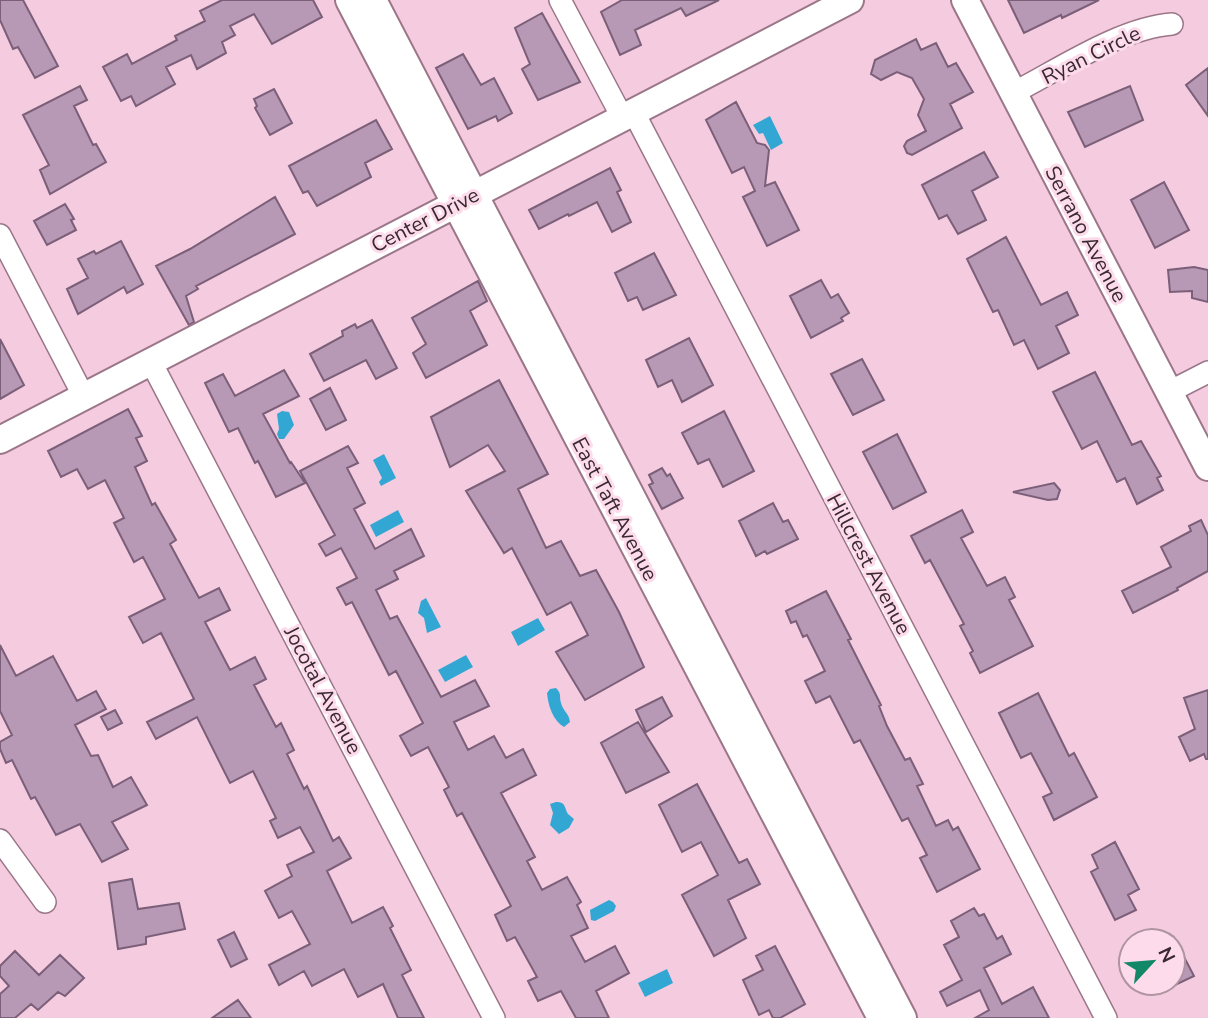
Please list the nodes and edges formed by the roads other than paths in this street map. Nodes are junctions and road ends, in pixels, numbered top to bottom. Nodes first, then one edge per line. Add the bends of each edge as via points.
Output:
1 (349, 0) edge
2 (373, 0) edge
3 (560, 0) edge
4 (850, 0) edge
5 (965, 0) edge
6 (1172, 24) dead end
7 (1013, 93) junction
8 (627, 114) junction
9 (465, 199) junction
10 (0, 235) edge
11 (151, 362) junction
12 (1208, 372) edge
13 (1169, 392) junction
14 (83, 397) junction
15 (0, 440) edge
16 (1208, 467) edge
17 (770, 785) junction
18 (0, 840) edge
19 (45, 902) dead end
20 (494, 1018) edge
21 (881, 1018) edge
22 (903, 1018) edge
23 (1106, 1018) edge

1 - 9 street, East Taft Avenue
2 - 9 street, East Taft Avenue
3 - 8 street, Hillcrest Avenue
4 - 8 street, Center Drive
5 - 7 street, Serrano Avenue
6 - 7 street, Ryan Circle via 1121,37
7 - 13 street, Serrano Avenue
8 - 9 street, Center Drive
8 - 23 street, Hillcrest Avenue
9 - 11 street, Center Drive
9 - 17 street, East Taft Avenue
10 - 14 street
11 - 14 street, Center Drive
11 - 20 street, Jocotal Avenue
12 - 13 street
13 - 16 street, Serrano Avenue
14 - 15 street, Center Drive
17 - 21 street, East Taft Avenue
17 - 22 street, East Taft Avenue
18 - 19 street

